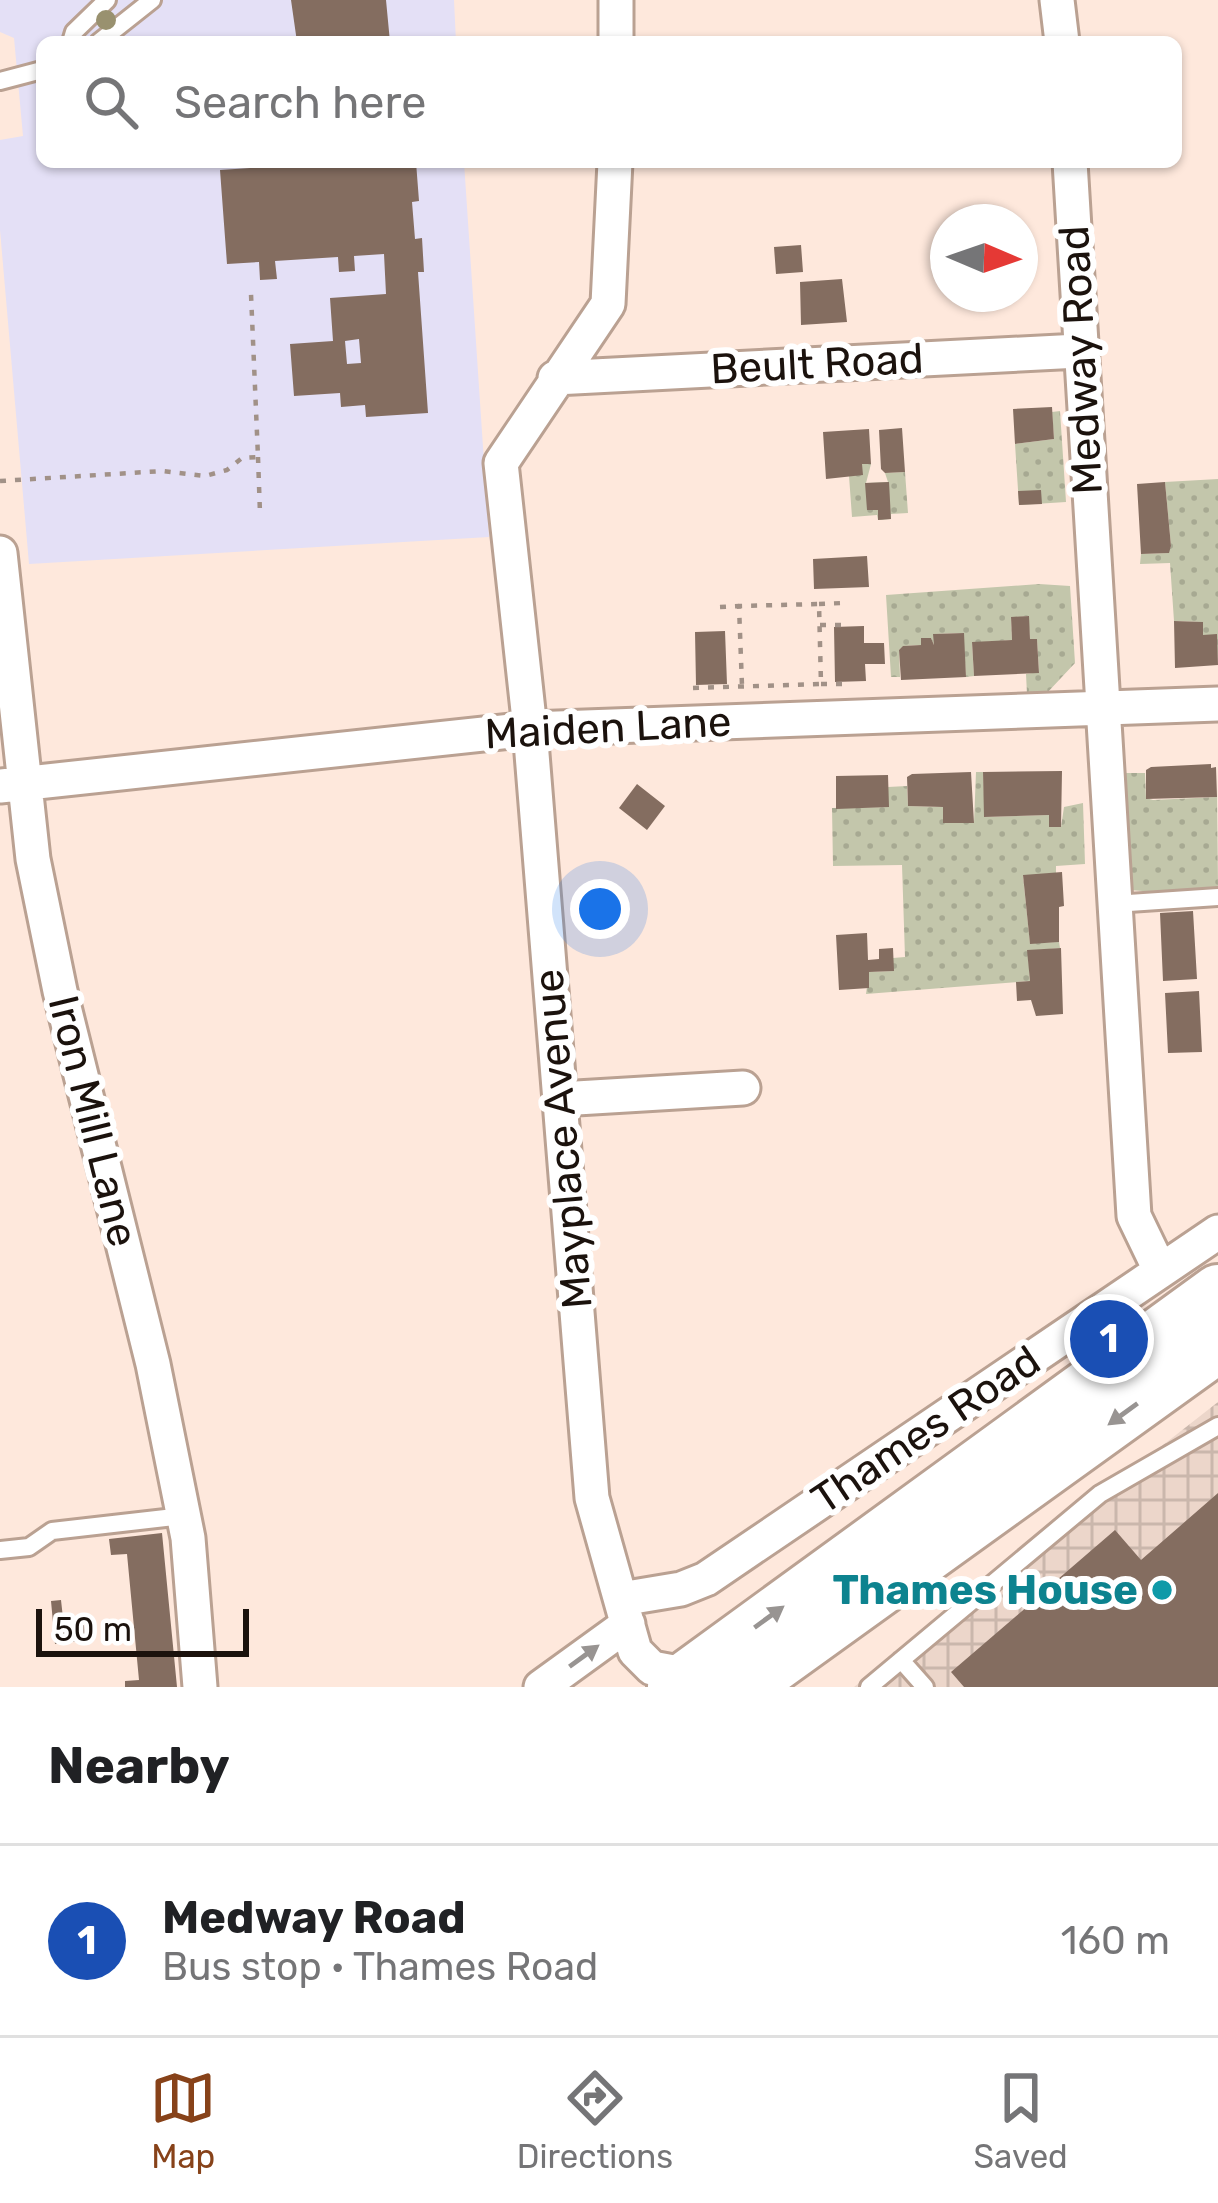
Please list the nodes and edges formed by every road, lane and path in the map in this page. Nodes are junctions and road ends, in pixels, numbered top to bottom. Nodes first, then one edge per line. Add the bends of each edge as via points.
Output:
1 (107, 0) edge
2 (152, 0) edge
3 (616, 0) edge
4 (1057, 0) edge
5 (73, 36) edge
6 (107, 36) edge
7 (616, 36) edge
8 (1061, 36) edge
9 (36, 72) edge
10 (0, 81) edge
11 (615, 168) edge
12 (1070, 168) edge
13 (251, 294) dead end
14 (1078, 350) junction
15 (555, 379) junction
16 (258, 457) junction
17 (0, 481) edge
18 (260, 512) dead end
19 (0, 554) edge
20 (842, 603) dead end
21 (819, 604) junction
22 (740, 606) junction
23 (719, 607) dead end
24 (844, 625) dead end
25 (819, 626) junction
26 (866, 683) dead end
27 (821, 684) junction
28 (742, 686) junction
29 (693, 688) dead end
30 (1218, 704) edge
31 (1102, 706) junction
32 (530, 728) junction
33 (13, 784) edge
34 (1218, 897) edge
35 (1114, 904) junction
36 (742, 1088) dead end
37 (560, 1099) junction
38 (1218, 1232) edge
39 (1160, 1270) junction
40 (1218, 1292) edge
41 (1218, 1346) edge
42 (1218, 1426) edge
43 (183, 1516) junction
44 (0, 1550) edge
45 (624, 1611) junction
46 (901, 1660) junction
47 (682, 1681) edge
48 (200, 1687) edge
49 (541, 1687) edge
50 (743, 1687) edge
51 (869, 1687) edge
52 (925, 1687) edge

1 - 5 lane
2 - 6 lane
3 - 7 street
4 - 8 street
9 - 10 lane
11 - 15 street, Mayplace Avenue via 608,304
12 - 14 street, Medway Road
13 - 16 path
14 - 15 street, Beult Road
14 - 31 street, Medway Road
15 - 32 street, Mayplace Avenue via 501,463
16 - 17 path via 205,476 163,471
16 - 18 path
19 - 33 street, Iron Mill Lane
20 - 21 path
21 - 22 path
21 - 25 path
22 - 23 path
22 - 28 path
24 - 25 path
25 - 27 path
26 - 27 path
27 - 28 path
28 - 29 path
30 - 31 street, Maiden Lane
31 - 32 street, Maiden Lane
31 - 35 street, Medway Road
32 - 33 street, Maiden Lane
32 - 37 street, Mayplace Avenue
33 - 43 street, Iron Mill Lane
34 - 35 lane
35 - 39 street, Medway Road via 1134,1216
36 - 37 street
37 - 45 street, Mayplace Avenue via 592,1498
38 - 39 street, Thames Road
39 - 45 street, Thames Road via 706,1579
47 -> 40 main road, Thames Road
41 -> 50 main road
42 - 46 lane via 1100,1494
43 - 44 lane via 52,1531 29,1547
43 - 48 street, Iron Mill Lane
45 - 47 street, Mayplace Avenue via 635,1651
49 -> 45 street, Thames Road
46 - 51 lane
46 - 52 lane

